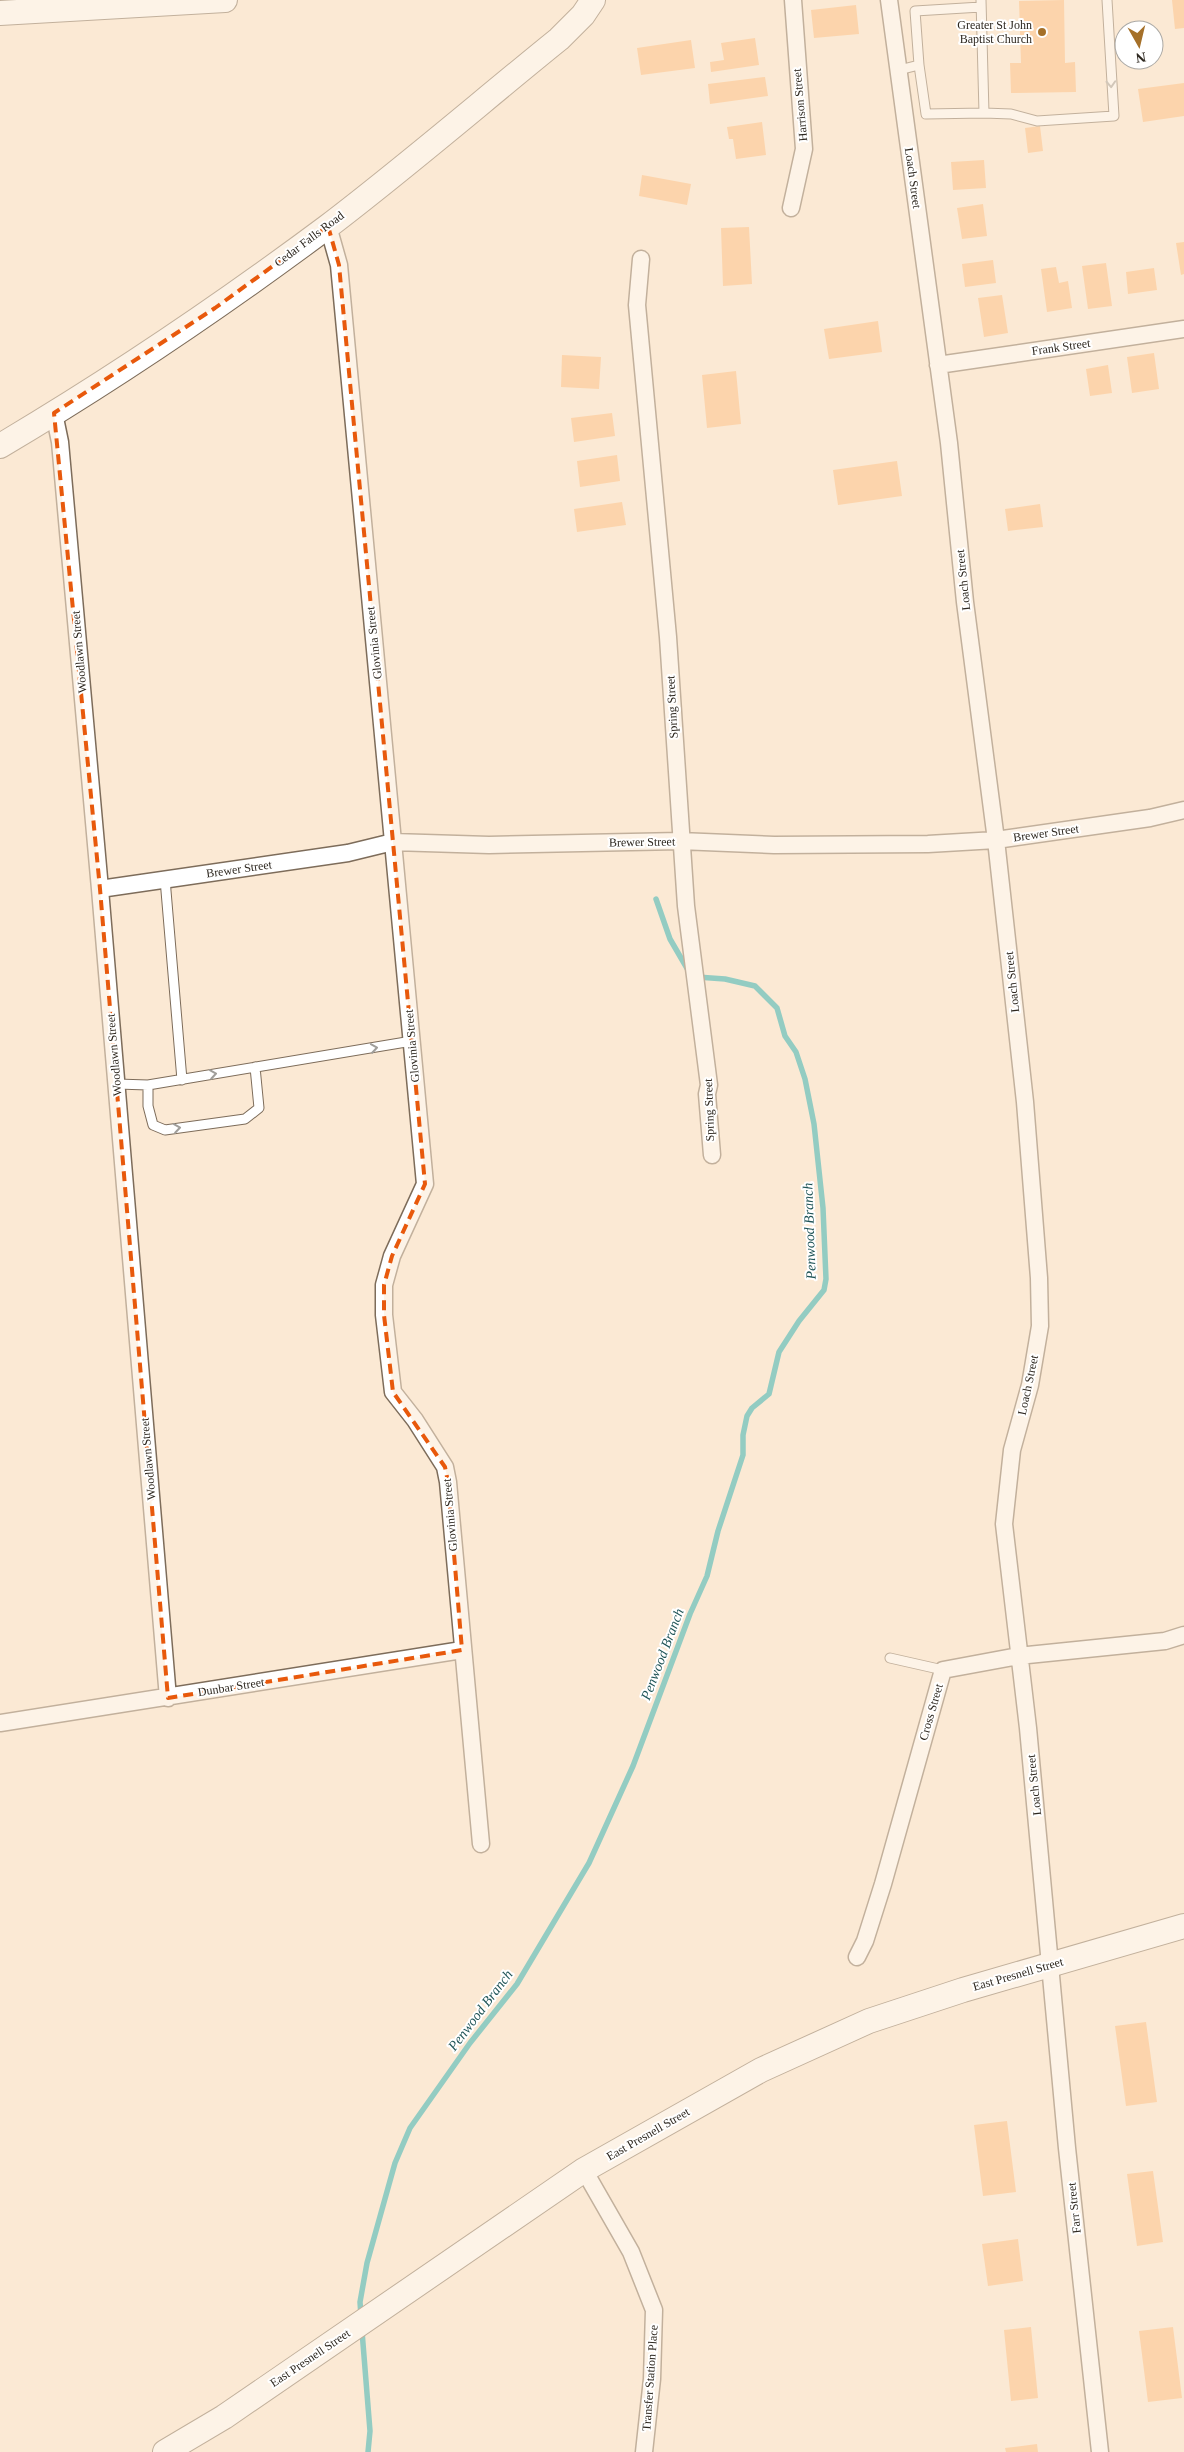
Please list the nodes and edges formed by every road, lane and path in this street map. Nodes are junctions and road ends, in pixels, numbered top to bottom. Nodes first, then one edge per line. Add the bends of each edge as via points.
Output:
1 (225, 0) edge
2 (593, 0) edge
3 (793, 0) edge
4 (890, 0) edge
5 (1107, 0) edge
6 (80, 4) edge
7 (981, 4) edge
8 (0, 13) edge
9 (919, 65) junction
10 (899, 70) junction
11 (984, 113) junction
12 (791, 208) dead end
13 (328, 226) junction
14 (641, 258) dead end
15 (1184, 329) edge
16 (938, 365) junction
17 (54, 414) junction
18 (0, 446) edge
19 (1184, 810) edge
20 (996, 840) junction
21 (393, 842) junction
22 (680, 842) junction
23 (165, 879) junction
24 (100, 889) junction
25 (412, 1041) junction
26 (255, 1068) junction
27 (182, 1080) junction
28 (117, 1084) junction
29 (148, 1085) junction
30 (712, 1155) dead end
31 (1184, 1635) edge
32 (462, 1650) junction
33 (1018, 1656) junction
34 (890, 1658) dead end
35 (943, 1670) junction
36 (168, 1698) junction
37 (0, 1723) edge
38 (480, 1844) dead end
39 (1184, 1926) edge
40 (857, 1957) dead end
41 (1050, 1964) junction
42 (584, 2170) junction
43 (165, 2452) edge
44 (644, 2452) edge
45 (1100, 2452) edge

1 - 6 main road
2 - 13 main road, Cedar Falls Road via 559,39
3 - 12 street, Harrison Street via 804,149
4 - 10 street, Loach Street
5 -> 11 lane via 1114,116 1037,121 1011,114
6 - 8 main road
7 - 9 lane via 915,11
7 - 11 lane
9 - 10 lane
9 - 11 lane via 926,114
10 - 16 street, Loach Street
13 - 17 main road, Cedar Falls Road via 215,308
13 - 21 street, Glovinia Street via 339,264
14 - 22 street, Spring Street via 637,305 668,637
15 - 16 street, Frank Street
16 - 20 street, Loach Street
17 - 18 main road, Cedar Falls Road
17 - 24 street, Woodlawn Street via 60,442
19 - 20 street, Brewer Street
20 - 22 street, Brewer Street via 845,845
20 - 33 street, Loach Street via 1025,1102 1040,1301 1040,1326 1030,1385 1008,1475 1004,1524
21 - 22 street, Brewer Street via 489,845
21 - 23 street, Brewer Street via 348,853
21 - 25 street, Glovinia Street
22 - 30 street, Spring Street via 709,1085
23 - 24 street, Brewer Street
23 - 27 lane
24 - 28 street, Woodlawn Street
26 -> 25 lane
25 - 32 street, Glovinia Street via 425,1184 392,1256 384,1285 384,1315 393,1392 445,1467
27 -> 26 lane
29 -> 26 lane via 148,1106 153,1125 165,1130 245,1119 259,1108
27 - 29 lane
28 - 29 lane
28 - 36 street, Woodlawn Street
31 - 33 street, Cross Street via 1165,1641
32 - 36 street, Dunbar Street
32 - 38 street, Glovinia Street
33 - 35 street, Cross Street
33 - 41 street, Loach Street
34 - 35 lane
35 - 40 street, Cross Street via 883,1884
36 - 37 street, Dunbar Street
39 - 41 main road, East Presnell Street
41 - 42 main road, East Presnell Street via 870,2021 761,2070
41 - 45 street, Farr Street
42 - 43 main road, East Presnell Street via 224,2416
42 - 44 street, Transfer Station Place via 631,2252 654,2310 652,2380

